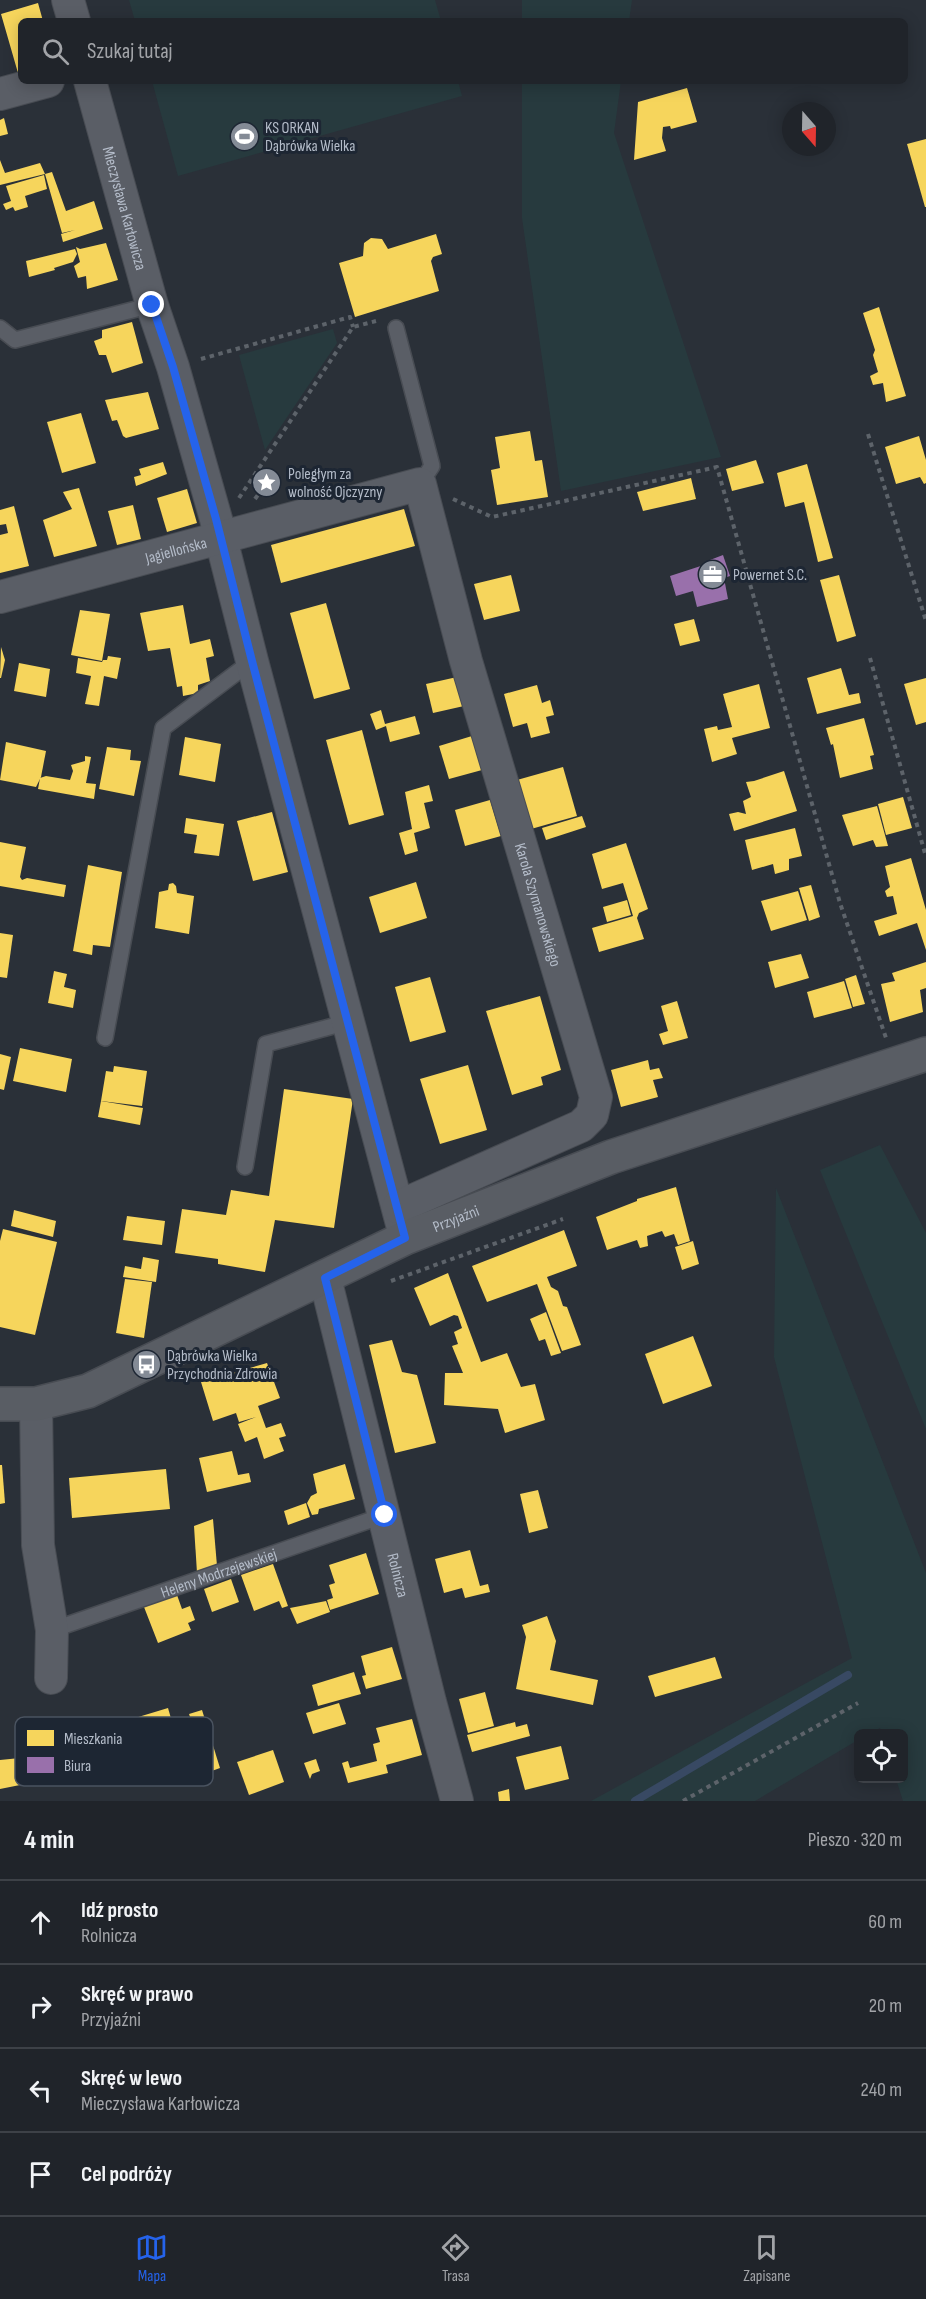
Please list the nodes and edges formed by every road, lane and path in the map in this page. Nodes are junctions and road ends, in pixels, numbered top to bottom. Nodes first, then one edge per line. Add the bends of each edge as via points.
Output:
1 (68, 0) edge
2 (73, 18) edge
3 (37, 84) edge
4 (91, 84) edge
5 (0, 94) edge
6 (152, 305) junction
7 (353, 327) junction
8 (0, 328) edge
9 (396, 328) joint
10 (173, 367) junction
11 (868, 434) dead end
12 (420, 484) junction
13 (218, 529) junction
14 (0, 597) edge
15 (926, 621) edge
16 (870, 658) dead end
17 (252, 661) junction
18 (926, 857) edge
19 (348, 1022) junction
20 (105, 1038) dead end
21 (926, 1054) edge
22 (895, 1064) junction
23 (245, 1167) dead end
24 (563, 1219) dead end
25 (401, 1223) junction
26 (325, 1278) junction
27 (387, 1282) dead end
28 (0, 1404) edge
29 (36, 1404) junction
30 (385, 1515) junction
31 (52, 1630) junction
32 (51, 1678) dead end
33 (858, 1702) dead end
34 (457, 1801) edge
35 (683, 1801) edge

1 - 2 street
3 - 5 street
4 - 6 street, Mieczysława Karłowicza
6 - 8 lane via 15,340
6 - 10 street, Mieczysława Karłowicza
7 - 9 path via 394,316
7 - 10 path via 350,317
7 - 13 path
9 - 12 lane via 432,466
10 - 13 street, Mieczysława Karłowicza
11 - 15 path
12 - 13 street, Jagiellońska
12 - 22 path via 492,517 717,467 840,903
12 - 25 street, Karola Szymanowskiego via 466,661 596,1097 592,1116 581,1126
13 - 14 street, Jagiellońska
13 - 17 street, Mieczysława Karłowicza
16 - 18 path
17 - 19 street, Mieczysława Karłowicza
17 - 20 lane via 163,728
19 - 23 lane via 266,1044
19 - 25 street, Mieczysława Karłowicza
21 - 22 street, Przyjaźni
22 - 25 street, Przyjaźni
24 - 27 path
25 - 26 street, Przyjaźni
26 - 29 street, Przyjaźni via 88,1391
26 - 30 street, Rolnicza
28 - 29 street, Przyjaźni
29 - 31 street via 38,1545
30 - 31 lane, Heleny Modrzejewskiej
30 - 34 street, Rolnicza
31 - 32 street
33 - 35 path

